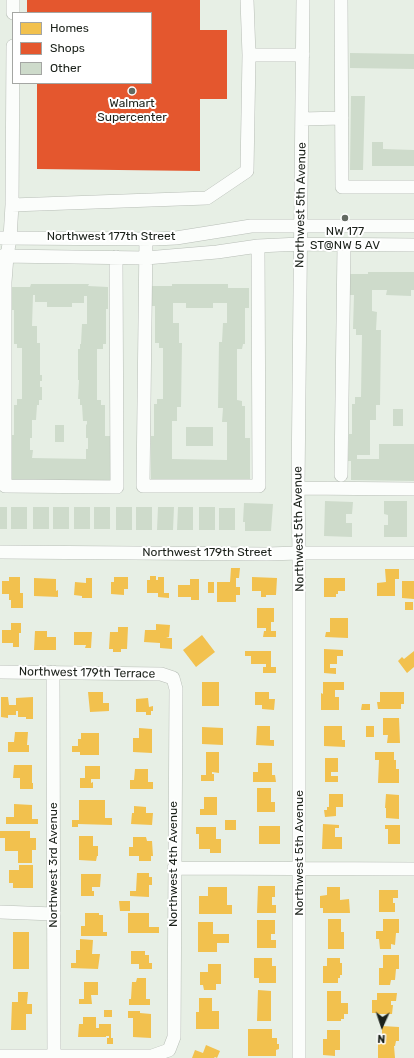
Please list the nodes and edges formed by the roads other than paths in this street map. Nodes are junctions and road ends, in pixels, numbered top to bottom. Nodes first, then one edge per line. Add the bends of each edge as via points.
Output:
1 (13, 0) edge
2 (247, 0) edge
3 (303, 0) edge
4 (341, 0) edge
5 (13, 12) edge
6 (303, 55) junction
7 (249, 56) junction
8 (13, 84) edge
9 (342, 118) junction
10 (302, 119) junction
11 (414, 187) edge
12 (12, 205) junction
13 (300, 225) junction
14 (414, 226) edge
15 (5, 238) edge
16 (146, 238) junction
17 (300, 244) junction
18 (344, 245) junction
19 (414, 245) edge
20 (258, 246) junction
21 (3, 256) edge
22 (116, 257) junction
23 (146, 258) junction
24 (341, 475) dead end
25 (298, 488) junction
26 (414, 490) edge
27 (0, 552) edge
28 (299, 553) junction
29 (414, 553) edge
30 (0, 672) edge
31 (53, 672) junction
32 (173, 678) joint
33 (174, 868) junction
34 (300, 869) junction
35 (414, 869) edge
36 (0, 912) edge
37 (54, 914) junction
38 (0, 1056) edge
39 (54, 1057) edge
40 (299, 1058) edge

1 - 5 street
2 - 7 street
3 - 6 street, Northwest 5th Avenue
4 - 9 street
6 - 7 street
6 - 10 street, Northwest 5th Avenue
7 - 12 street via 247,171 208,198
8 - 12 street
9 - 10 street
9 - 11 street via 342,187
10 - 13 street, Northwest 5th Avenue
12 - 15 street
13 - 14 street, Northwest 177th Street
13 - 16 street, Northwest 177th Street via 251,226 176,238
13 - 17 street, Northwest 5th Avenue
15 - 16 street, Northwest 177th Street
15 - 21 street
16 - 23 street
17 - 18 street, Northwest 177th Street
17 - 20 street, Northwest 177th Street
17 - 25 street, Northwest 5th Avenue
18 - 19 street, Northwest 177th Street
18 - 24 street
20 - 23 street, Northwest 177th Street
20 - 23 street via 259,486 143,486
21 - 22 street, Northwest 177th Street
21 - 22 street via 5,486 117,487
22 - 23 street, Northwest 177th Street
25 - 26 street
25 - 28 street, Northwest 5th Avenue
27 - 28 street, Northwest 179th Street
28 - 29 street, Northwest 179th Street
28 - 34 street, Northwest 5th Avenue
30 - 31 street, Northwest 179th Terrace
31 - 32 street, Northwest 179th Terrace via 160,674
31 - 37 street, Northwest 3rd Avenue
32 - 33 street, Northwest 4th Avenue via 176,688
33 - 34 street
33 - 39 street, Northwest 4th Avenue via 174,1037 169,1050 152,1056
34 - 35 street
34 - 40 street, Northwest 5th Avenue
36 - 37 street
37 - 39 street, Northwest 3rd Avenue
38 - 39 street

